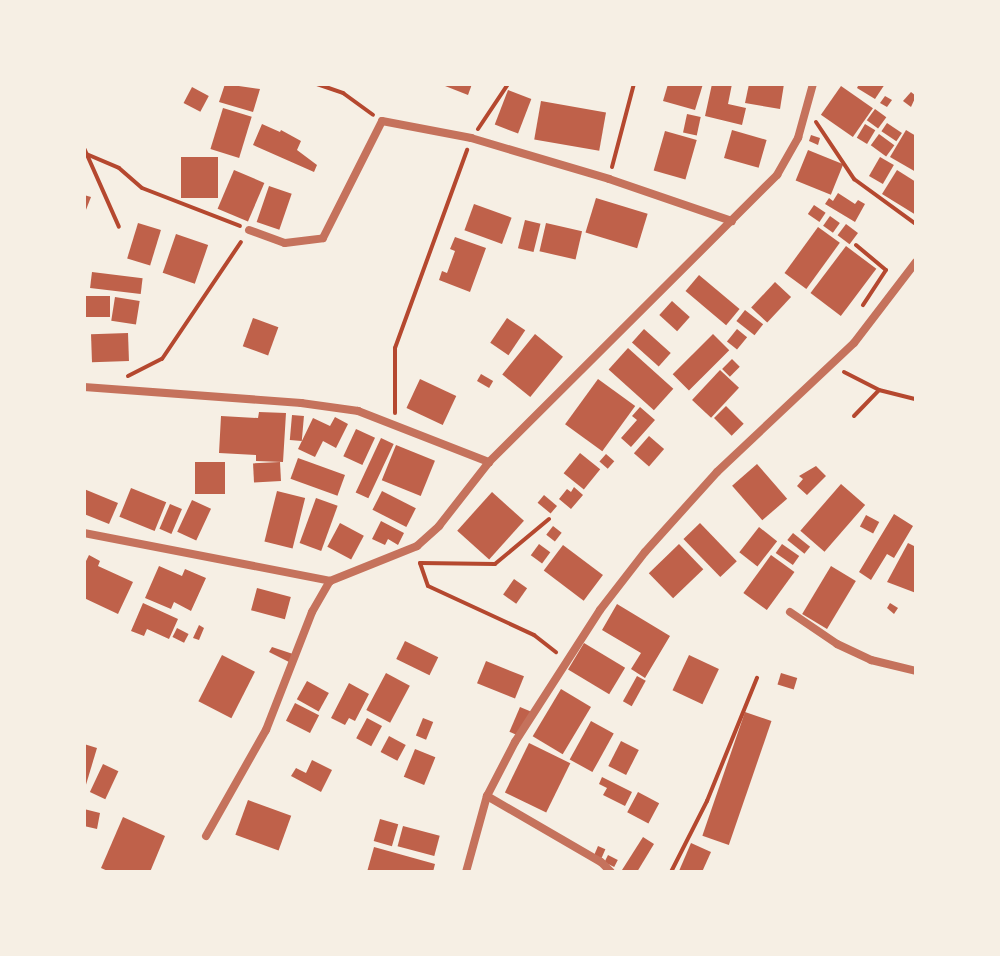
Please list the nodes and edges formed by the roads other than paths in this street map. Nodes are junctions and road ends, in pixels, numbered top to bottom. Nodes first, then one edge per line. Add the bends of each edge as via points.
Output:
1 (813, 84) edge
2 (732, 221) junction
3 (249, 230) road end
4 (916, 262) edge
5 (84, 387) edge
6 (489, 462) junction
7 (84, 533) edge
8 (330, 581) junction
9 (790, 612) dead end
10 (916, 671) edge
11 (487, 796) junction
12 (206, 836) dead end
13 (466, 872) edge
14 (611, 872) edge

1 - 2 street via 798,138 777,175
2 - 3 street via 471,138 382,121 323,238 285,243
2 - 6 street
4 - 11 street via 832,366 717,472 645,552 565,659
5 - 6 street via 358,411
6 - 8 street via 427,539
7 - 8 street
8 - 12 street via 312,612 266,730
9 - 10 street via 848,650
11 - 13 street
11 - 14 street

